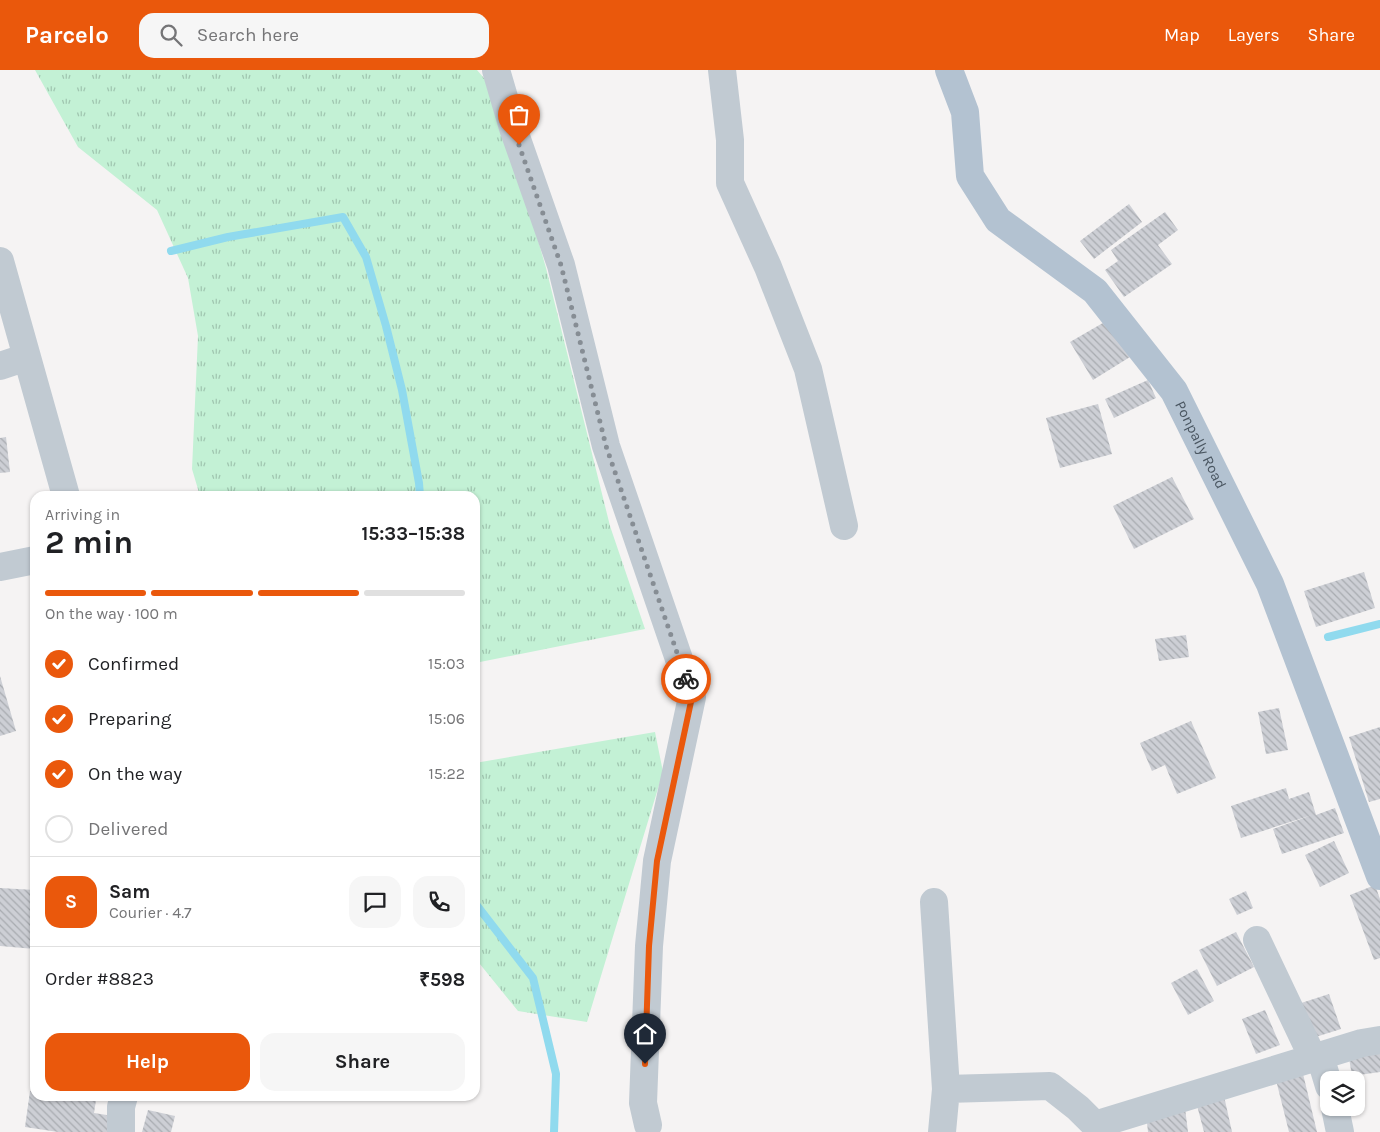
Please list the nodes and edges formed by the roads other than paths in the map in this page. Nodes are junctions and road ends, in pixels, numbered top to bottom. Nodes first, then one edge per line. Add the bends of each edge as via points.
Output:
1 (496, 70) edge
2 (722, 70) edge
3 (948, 70) edge
4 (0, 261) edge
5 (27, 357) junction
6 (0, 366) edge
7 (65, 491) edge
8 (844, 526) dead end
9 (30, 561) edge
10 (0, 567) edge
11 (1380, 876) edge
12 (934, 902) dead end
13 (1257, 940) dead end
14 (1380, 1040) edge
15 (1316, 1057) junction
16 (1322, 1071) edge
17 (946, 1088) junction
18 (123, 1101) edge
19 (1337, 1116) edge
20 (648, 1125) dead end
21 (121, 1132) edge
22 (942, 1132) edge
23 (1340, 1132) edge

1 - 20 street via 561,265 606,446 692,697 657,861 649,946 643,1103
2 - 8 street via 730,140 730,183 768,267 808,369
3 - 11 main road, Ponpally Road via 965,112 970,176 998,220 1096,291 1174,391 1270,584
4 - 5 street
5 - 6 street
5 - 7 street
9 - 10 street
12 - 17 street
13 - 15 street
14 - 15 street
15 - 16 street
15 - 17 street via 1095,1125 1050,1086
17 - 22 street
18 - 21 street
19 - 23 street

